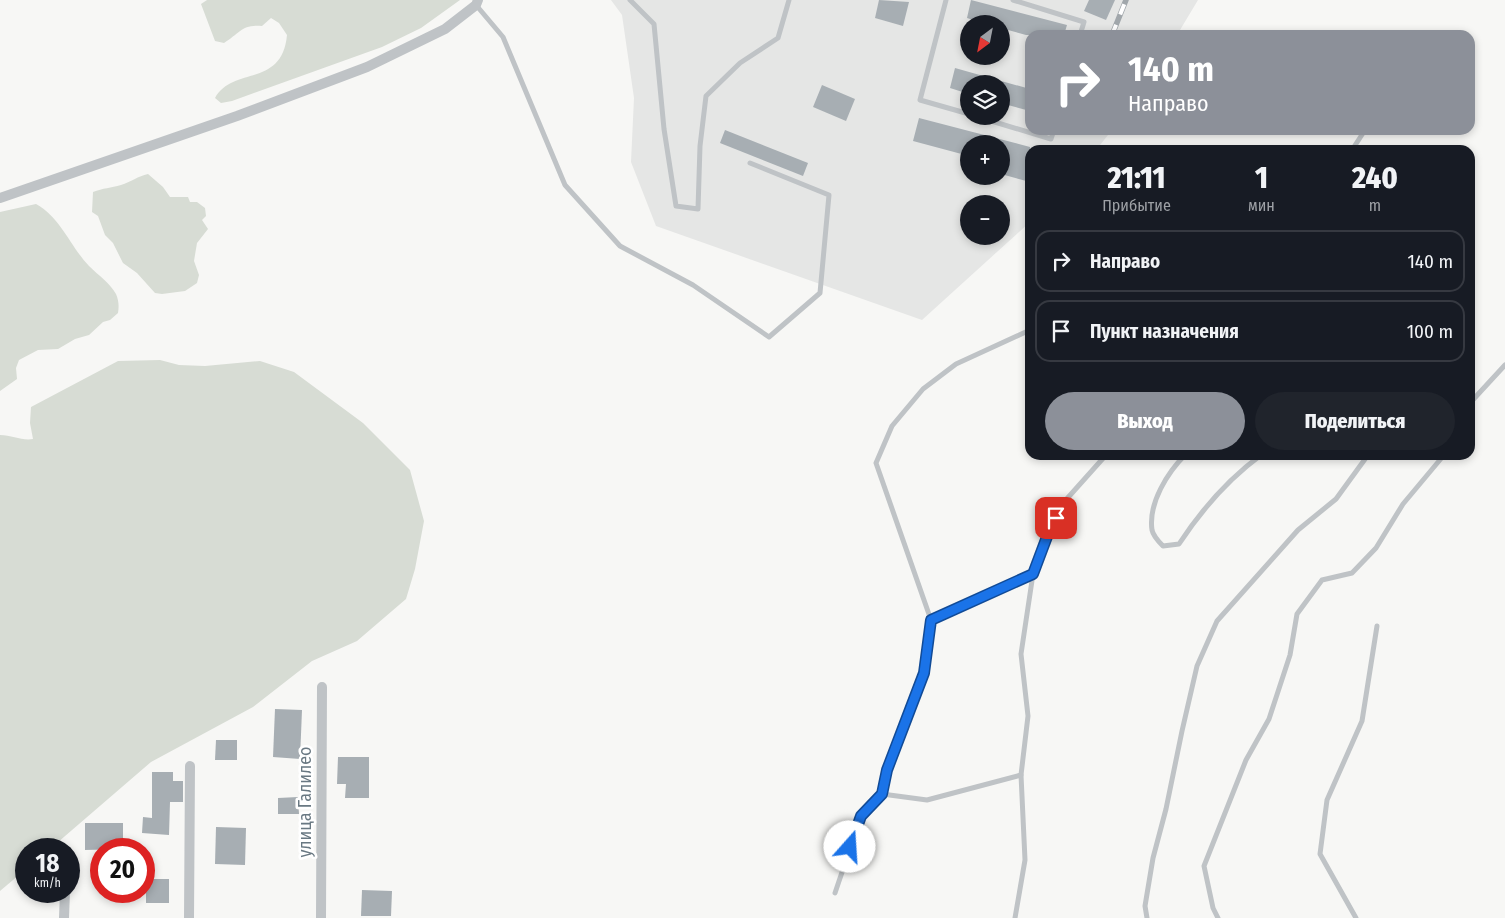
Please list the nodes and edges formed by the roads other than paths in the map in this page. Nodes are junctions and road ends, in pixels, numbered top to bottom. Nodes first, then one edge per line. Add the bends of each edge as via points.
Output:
1 (630, 0) edge
2 (789, 0) edge
3 (946, 0) edge
4 (1013, 0) edge
5 (477, 2) edge
6 (1082, 30) edge
7 (960, 111) edge
8 (1005, 125) edge
9 (1025, 131) edge
10 (1038, 135) edge
11 (1052, 135) edge
12 (750, 163) dead end
13 (0, 198) edge
14 (1025, 332) edge
15 (1505, 364) edge
16 (1475, 397) edge
17 (1102, 460) edge
18 (1180, 460) edge
19 (1254, 460) edge
20 (1364, 460) edge
21 (1440, 460) edge
22 (1033, 574) junction
23 (931, 620) junction
24 (1377, 626) dead end
25 (322, 687) dead end
26 (190, 766) dead end
27 (1021, 774) junction
28 (882, 794) junction
29 (835, 893) dead end
30 (65, 903) edge
31 (64, 918) edge
32 (189, 918) edge
33 (320, 918) edge
34 (1015, 918) edge
35 (1147, 918) edge
36 (1218, 918) edge
37 (1356, 918) edge

1 - 2 lane via 654,24 664,129 676,206 698,209 706,96 740,63 778,38
3 - 7 lane via 920,100
4 - 6 lane via 1084,22
5 - 12 lane via 503,37 565,185 620,246 693,285 769,337 820,293 829,195
5 - 13 street via 445,29 367,67
8 - 9 lane
10 - 11 lane via 1051,139
14 - 23 lane via 956,364 923,389 892,426 876,463
15 - 16 lane
17 - 22 lane via 1064,502
18 - 19 lane via 1170,470 1153,509 1152,531 1163,546 1179,544 1203,509
20 - 35 lane via 1336,499 1298,530 1216,621 1197,666 1153,858 1145,906
21 - 36 lane via 1403,504 1376,548 1352,573 1322,580 1297,614 1290,655 1269,719 1246,760 1204,866
22 - 23 lane
22 - 27 lane via 1021,654 1028,716
23 - 28 lane via 924,673 887,770
24 - 37 lane via 1362,721 1327,800 1320,854
25 - 33 street, улица Галилео
26 - 32 street
27 - 28 lane via 927,800
27 - 34 lane via 1025,860
28 - 29 lane via 861,816
30 - 31 street

